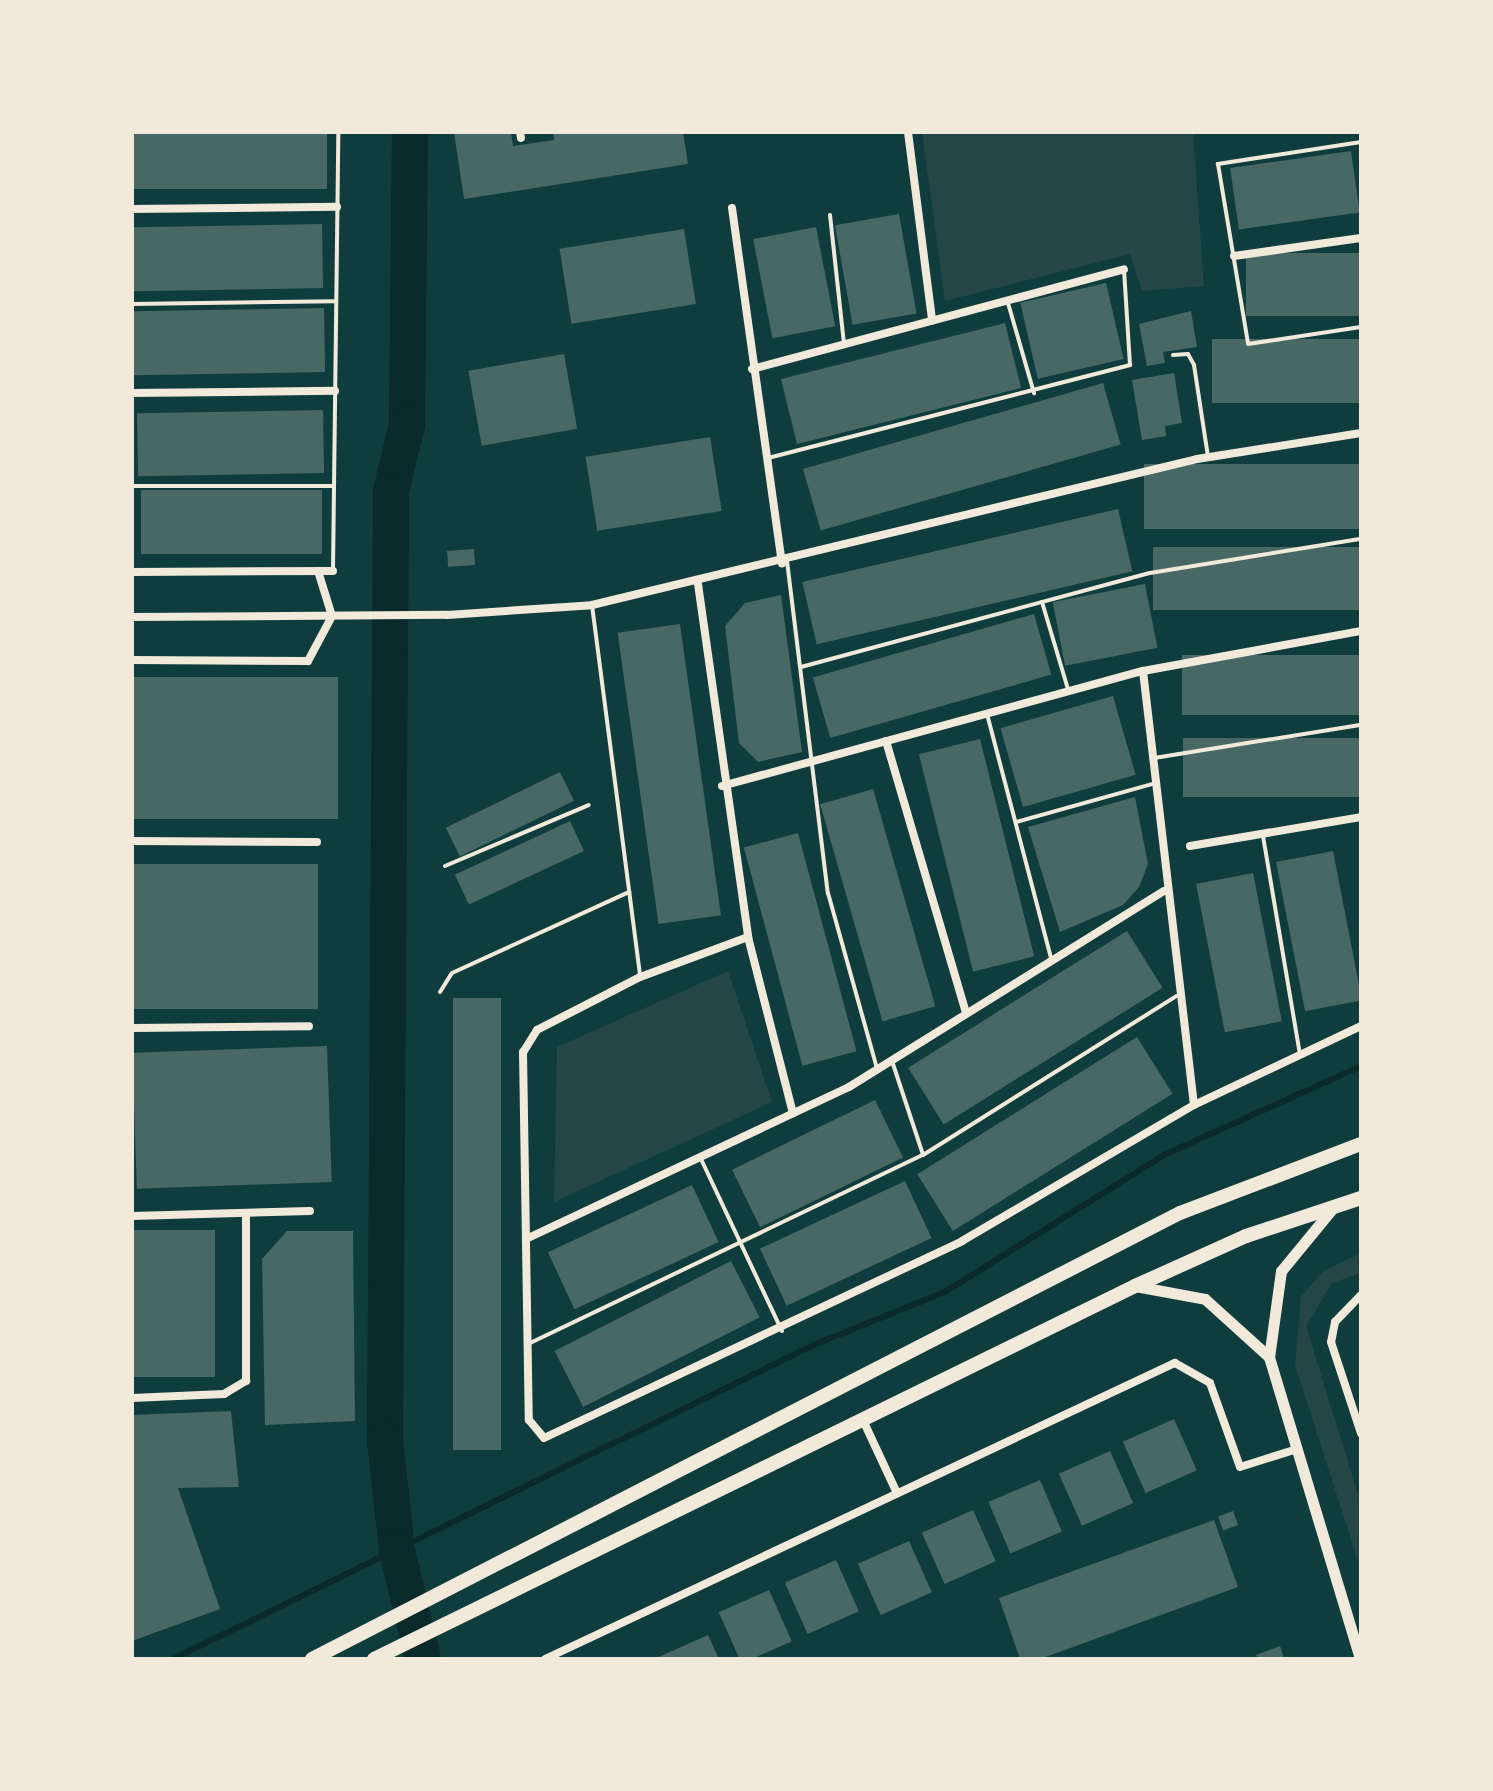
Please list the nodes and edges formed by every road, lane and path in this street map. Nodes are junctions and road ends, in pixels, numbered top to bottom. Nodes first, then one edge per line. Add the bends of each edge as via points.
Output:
1 (338, 132) edge
2 (703, 132) edge
3 (736, 132) edge
4 (908, 132) edge
5 (1361, 142) edge
6 (337, 207) junction
7 (732, 208) dead end
8 (132, 209) edge
9 (830, 215) dead end
10 (1361, 238) edge
11 (1234, 256) junction
12 (1124, 269) joint
13 (1007, 300) junction
14 (336, 301) junction
15 (132, 304) edge
16 (932, 320) junction
17 (1361, 327) edge
18 (844, 344) junction
19 (1173, 355) dead end
20 (752, 369) junction
21 (335, 391) junction
22 (132, 393) edge
23 (1034, 393) junction
24 (1361, 433) edge
25 (1208, 457) junction
26 (765, 459) junction
27 (132, 486) edge
28 (334, 486) junction
29 (1361, 539) edge
30 (784, 562) junction
31 (318, 571) junction
32 (333, 571) joint
33 (132, 572) edge
34 (698, 584) junction
35 (1042, 602) junction
36 (592, 605) junction
37 (332, 616) junction
38 (132, 617) edge
39 (1361, 631) edge
40 (132, 660) edge
41 (801, 667) junction
42 (1143, 671) junction
43 (1069, 691) junction
44 (987, 714) junction
45 (1361, 725) edge
46 (886, 741) junction
47 (1150, 759) junction
48 (813, 761) junction
49 (1152, 784) junction
50 (722, 786) junction
51 (589, 805) dead end
52 (1361, 817) edge
53 (1015, 822) junction
54 (1263, 833) junction
55 (132, 841) edge
56 (317, 842) dead end
57 (1190, 846) dead end
58 (445, 866) dead end
59 (1164, 891) junction
60 (629, 892) junction
61 (748, 937) junction
62 (1051, 958) junction
63 (640, 977) junction
64 (440, 992) dead end
65 (1176, 996) junction
66 (965, 1010) junction
67 (309, 1026) dead end
68 (1361, 1026) edge
69 (132, 1028) edge
70 (1300, 1054) junction
71 (892, 1058) junction
72 (877, 1068) junction
73 (1194, 1105) junction
74 (793, 1113) junction
75 (1361, 1144) edge
76 (923, 1155) junction
77 (700, 1157) junction
78 (1361, 1198) edge
79 (1335, 1206) junction
80 (310, 1211) dead end
81 (246, 1213) junction
82 (132, 1216) edge
83 (526, 1239) junction
84 (740, 1245) junction
85 (1135, 1286) junction
86 (1361, 1295) edge
87 (782, 1331) junction
88 (528, 1344) junction
89 (1269, 1357) junction
90 (132, 1398) edge
91 (1356, 1403) edge
92 (861, 1415) junction
93 (1361, 1433) edge
94 (1297, 1449) junction
95 (897, 1493) junction
96 (375, 1658) edge
97 (312, 1659) edge
98 (545, 1659) edge
99 (1360, 1659) edge

1 - 6 lane
2 - 3 lane
4 - 16 street
5 - 11 lane via 1218,164
6 - 8 street
6 - 14 lane
7 - 20 street
9 - 18 lane
10 - 11 street
11 - 17 lane via 1248,344
12 - 13 street
12 - 23 lane via 1130,365
13 - 16 street
13 - 23 lane
14 - 15 lane
14 - 21 lane
16 - 18 street
18 - 20 street
19 - 25 lane via 1188,354 1194,365
20 - 26 street
21 - 22 street
21 - 28 lane
23 - 26 lane
24 - 25 street
25 - 30 street
26 - 30 street
27 - 28 lane
28 - 32 lane
29 - 35 lane via 1150,573
30 - 34 street
30 - 41 lane
31 - 32 street
31 - 33 street
31 - 37 street
34 - 36 street
34 - 50 street
35 - 41 lane
35 - 43 lane
36 - 37 street
36 - 60 lane
37 - 38 street
37 - 40 street via 308,661
39 - 42 street
41 - 48 lane
42 - 43 street
42 - 47 street
43 - 44 street
44 - 46 street
44 - 53 lane
45 - 47 lane
46 - 48 street
46 - 66 street
47 - 49 street
48 - 50 street
48 - 72 lane via 828,893
49 - 53 lane
49 - 59 street
50 - 61 street
51 - 58 lane
52 - 54 street
53 - 62 lane
54 - 57 street
54 - 70 lane
55 - 56 street
59 - 62 street
59 - 65 street
60 - 63 lane
60 - 64 lane via 452,973
61 - 63 street
61 - 74 street
62 - 66 street
63 - 83 street via 537,1030 523,1052
65 - 73 street
65 - 76 lane
66 - 71 street
67 - 69 street
68 - 70 street
70 - 73 street
71 - 72 street
71 - 76 lane
72 - 74 street
73 - 87 street via 962,1241
74 - 77 street
75 - 97 main road via 1180,1213
76 - 84 lane
77 - 83 street
77 - 84 lane
78 - 79 main road
79 - 85 main road
79 - 89 street via 1281,1271
80 - 81 street
81 - 82 street
81 - 90 street via 246,1381 224,1394
83 - 88 street
84 - 87 lane
84 - 88 lane
85 - 89 street via 1205,1299
85 - 92 main road
86 - 91 street via 1335,1322 1331,1342
87 - 88 street via 544,1438 529,1420
89 - 94 street
91 - 93 street
92 - 95 street
92 - 96 main road
94 - 95 street via 1240,1467 1210,1383 1175,1363
94 - 99 street
95 - 98 street

